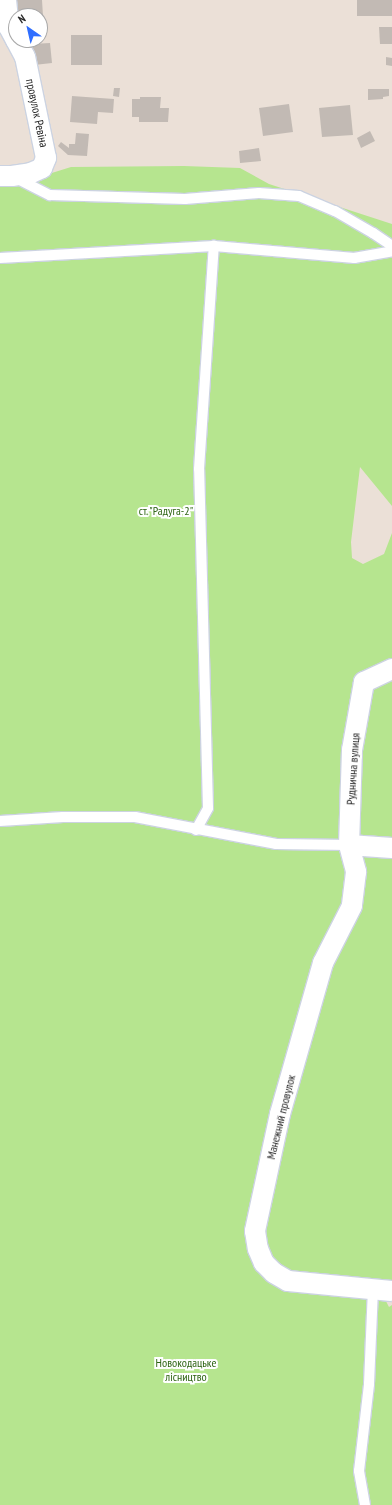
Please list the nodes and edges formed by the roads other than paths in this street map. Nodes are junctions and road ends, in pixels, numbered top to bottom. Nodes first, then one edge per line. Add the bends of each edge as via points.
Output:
1 (6, 0) edge
2 (8, 18) edge
3 (20, 48) edge
4 (6, 176) edge
5 (214, 246) junction
6 (392, 246) edge
7 (392, 251) edge
8 (0, 258) edge
9 (392, 669) edge
10 (0, 820) edge
11 (196, 830) junction
12 (349, 845) junction
13 (392, 848) edge
14 (382, 1290) edge
15 (365, 1505) edge

1 - 2 street, провулок Ревіна
3 - 4 street, провулок Ревіна via 25,57 46,158 42,168 31,174
4 - 6 lane via 50,195 185,199 259,193 299,196 336,211
5 - 7 lane via 354,258
5 - 8 lane
5 - 11 lane via 199,469 208,808
9 - 12 street, Руднична вулиця via 364,682 352,750
10 - 11 lane via 135,817
11 - 12 lane via 276,844
12 - 13 street
12 - 14 street, Манежний провулок via 356,872 352,906 323,963 280,1114 255,1231 264,1263 288,1281
14 - 15 lane via 359,1472

